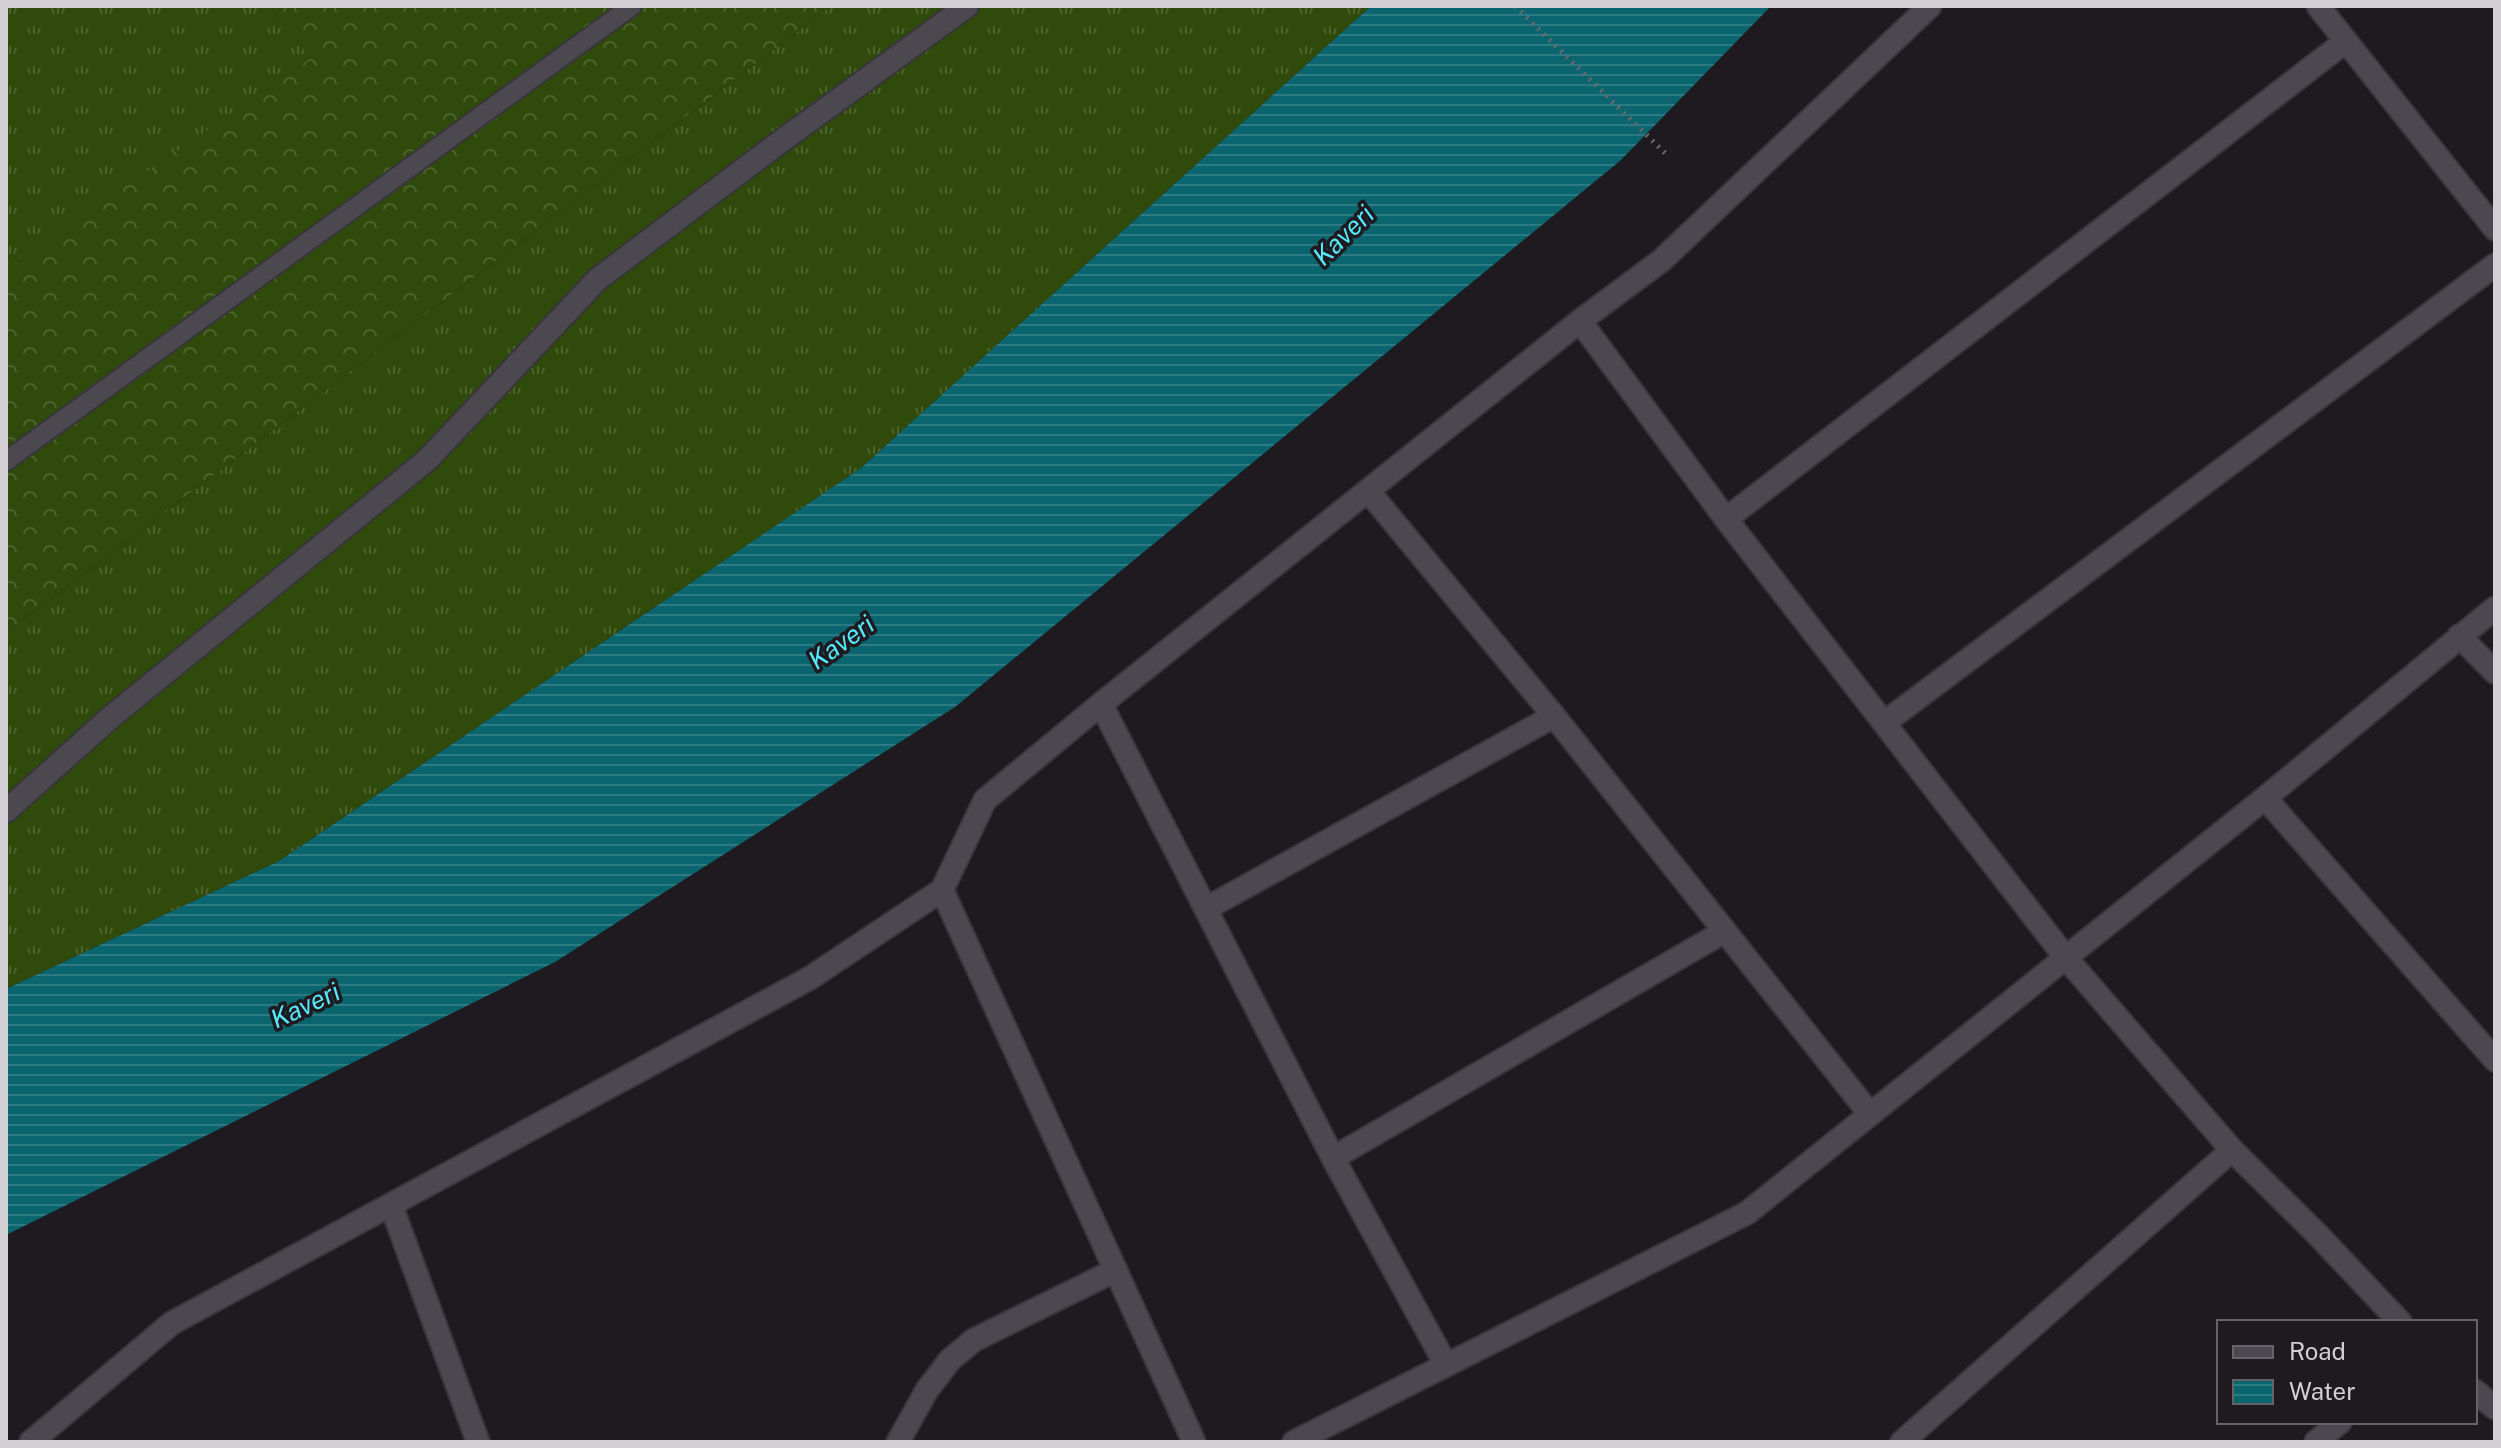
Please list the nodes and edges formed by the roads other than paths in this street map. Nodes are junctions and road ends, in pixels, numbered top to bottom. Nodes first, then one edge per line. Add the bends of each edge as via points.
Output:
1 (632, 6) edge
2 (967, 6) edge
3 (1930, 6) edge
4 (2318, 6) edge
5 (2346, 41) junction
6 (2495, 229) edge
7 (2495, 265) edge
8 (1580, 321) junction
9 (6, 461) edge
10 (1369, 492) junction
11 (1726, 519) junction
12 (2495, 608) edge
13 (2459, 636) junction
14 (2495, 672) edge
15 (1101, 704) junction
16 (1554, 716) junction
17 (1884, 723) junction
18 (2265, 798) junction
19 (6, 811) edge
20 (942, 890) junction
21 (1207, 908) junction
22 (1725, 931) junction
23 (2066, 958) junction
24 (2495, 1060) edge
25 (1870, 1114) junction
26 (2232, 1150) junction
27 (1333, 1158) junction
28 (391, 1205) junction
29 (1116, 1270) junction
30 (2398, 1320) edge
31 (1446, 1365) junction
32 (2477, 1393) edge
33 (2495, 1408) edge
34 (2338, 1424) edge
35 (469, 1438) edge
36 (31, 1442) edge
37 (898, 1442) edge
38 (1194, 1442) edge
39 (1294, 1442) edge
40 (1902, 1442) edge
41 (2316, 1442) edge

1 - 9 lane
2 - 19 street via 598,279 427,460 111,717
3 - 8 street via 1662,260
4 - 5 street
5 - 6 street
5 - 11 street
7 - 17 street
8 - 10 street
8 - 11 street
10 - 15 street
10 - 16 street
11 - 17 street
12 - 13 street
13 - 14 street
13 - 18 street
15 - 20 street via 985,800
15 - 21 street
16 - 21 street
16 - 22 street
17 - 23 street
18 - 23 street
18 - 24 street
20 - 28 street via 810,978
20 - 29 street
21 - 27 street
22 - 25 street
22 - 27 street
23 - 25 street
23 - 26 street
25 - 31 street via 1747,1213
26 - 30 street
26 - 40 street
27 - 31 street
28 - 35 street
28 - 36 street via 172,1323
29 - 37 street via 974,1340 927,1390
29 - 38 street
31 - 39 street
32 - 33 street
34 - 41 street

